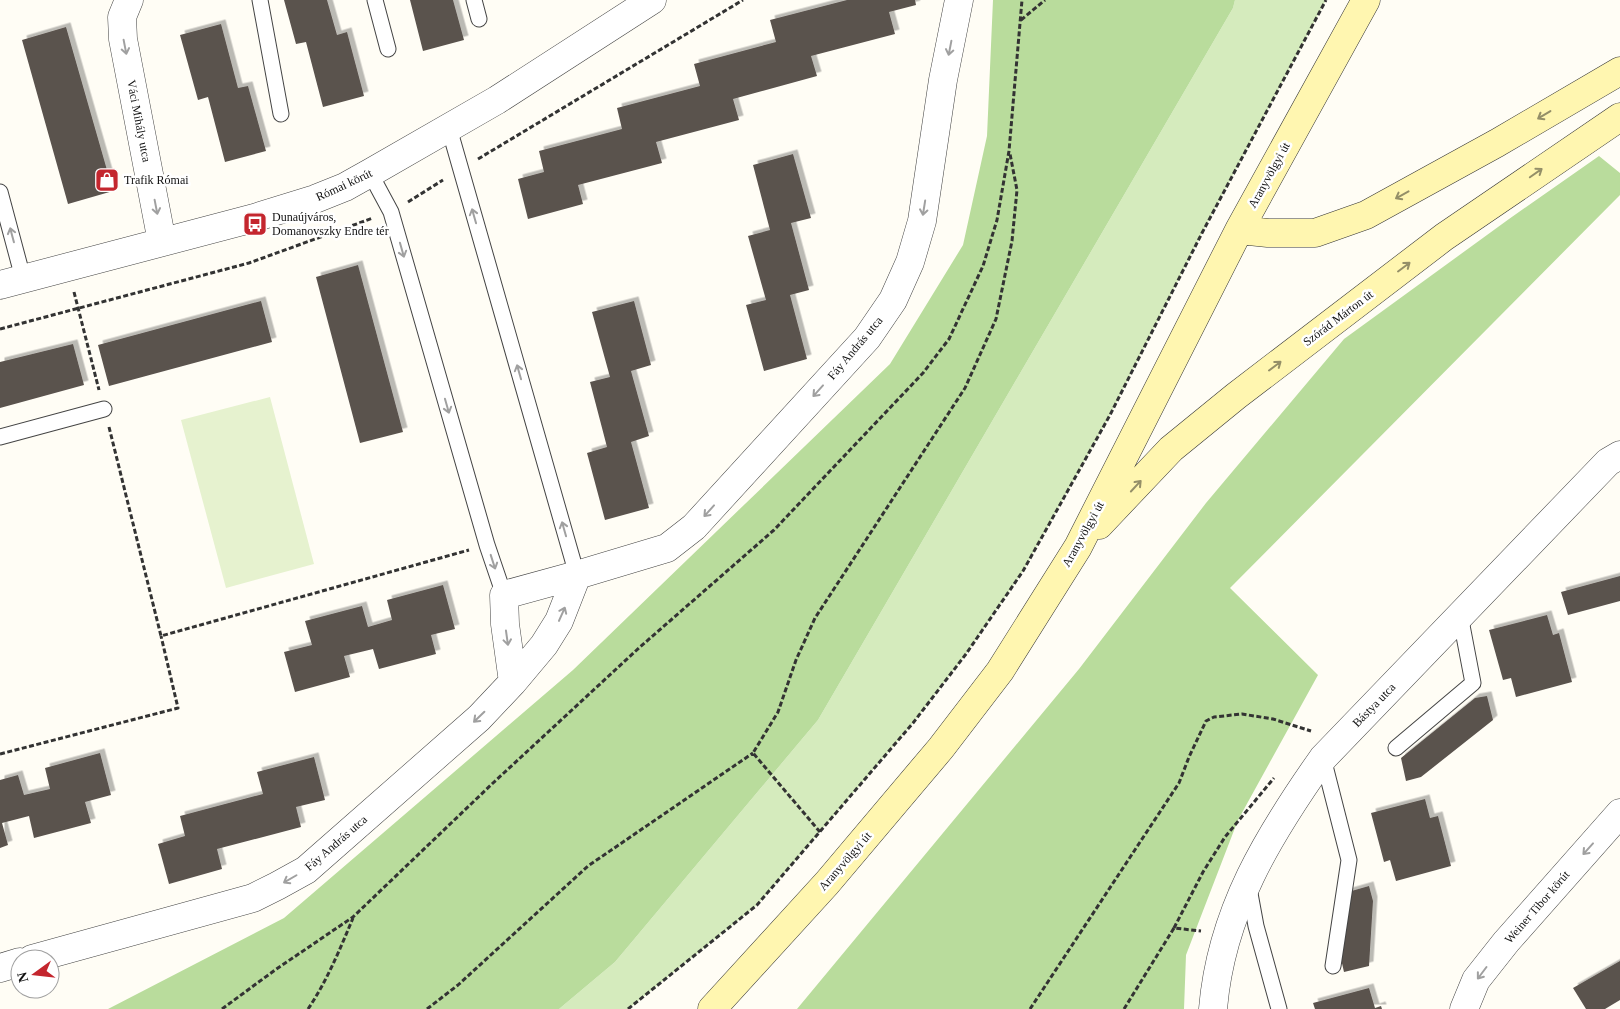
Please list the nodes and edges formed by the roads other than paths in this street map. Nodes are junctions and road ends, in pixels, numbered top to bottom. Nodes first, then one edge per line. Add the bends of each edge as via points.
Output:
1 (129, 0) edge
2 (260, 0) edge
3 (375, 0) edge
4 (474, 0) edge
5 (652, 0) edge
6 (959, 0) edge
7 (1366, 0) edge
8 (479, 19) dead end
9 (388, 49) dead end
10 (1620, 71) edge
11 (281, 114) dead end
12 (1620, 117) edge
13 (449, 128) junction
14 (370, 173) junction
15 (0, 192) edge
16 (1239, 230) junction
17 (162, 242) junction
18 (12, 281) edge
19 (104, 409) road end
20 (0, 437) edge
21 (1620, 454) edge
22 (1078, 547) junction
23 (577, 575) junction
24 (504, 595) junction
25 (1460, 615) junction
26 (513, 682) junction
27 (1396, 748) dead end
28 (1323, 758) junction
29 (1620, 813) edge
30 (1248, 881) junction
31 (60, 951) edge
32 (1333, 966) dead end
33 (712, 1009) edge
34 (1213, 1009) edge
35 (1279, 1009) edge
36 (1464, 1009) edge

1 -> 17 street, Váci Mihály utca via 122,17 123,40
2 - 11 lane
3 - 9 lane
4 - 8 lane
5 - 13 street, Római körút
6 -> 23 street, Fáy András utca via 922,221 910,262 893,300 867,338 694,527 667,548
7 - 16 street, Aranyvölgyi út
10 -> 16 street via 1366,215 1315,232 1268,234
22 -> 12 street, Szórád Márton út via 1171,449 1236,396 1444,237
13 - 14 street, Római körút
23 -> 13 lane
14 - 17 street, Római körút via 290,208
14 -> 24 lane via 391,212
18 -> 15 lane
16 - 22 street, Aranyvölgyi út
17 - 18 street, Római körút
19 - 20 lane
21 - 25 street, Bástya utca via 1608,462
22 - 33 street, Aranyvölgyi út via 1000,671 941,748 827,883
23 - 24 street, Fáy András utca
26 -> 23 street, Fáy András utca via 559,621
24 -> 26 street
25 - 27 lane via 1473,683
25 - 28 street, Bástya utca
26 -> 31 street, Fáy András utca via 479,718 306,870 253,898
28 - 30 street, Bástya utca via 1288,809
28 - 32 lane via 1349,860
29 -> 36 street, Weiner Tibor körút via 1506,942 1476,980
30 - 34 street, Bástya utca via 1227,933 1215,984
30 - 35 lane via 1256,926

